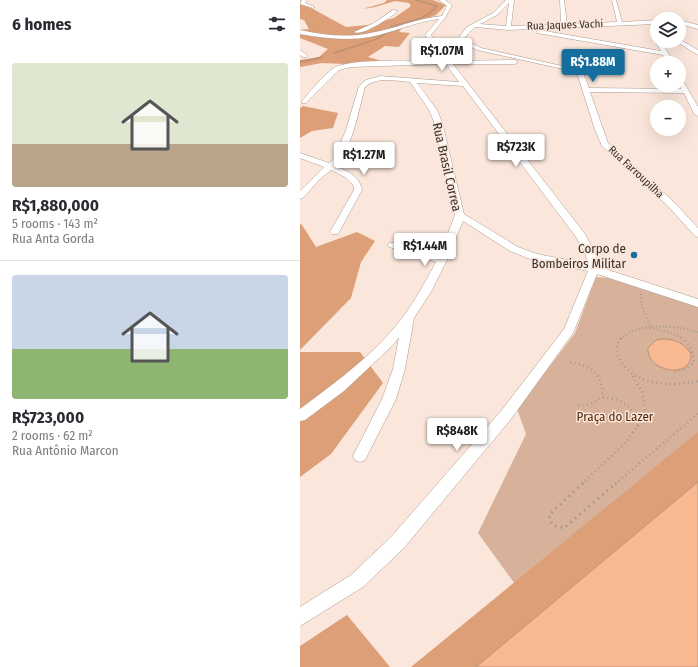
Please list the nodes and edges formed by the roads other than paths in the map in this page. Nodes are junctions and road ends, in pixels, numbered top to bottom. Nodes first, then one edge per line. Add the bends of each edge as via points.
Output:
1 (305, 0) edge
2 (441, 0) edge
3 (510, 0) edge
4 (562, 0) edge
5 (614, 0) edge
6 (313, 7) dead end
7 (395, 11) dead end
8 (443, 17) junction
9 (620, 23) junction
10 (686, 23) edge
11 (472, 25) junction
12 (564, 25) junction
13 (649, 25) edge
14 (698, 27) edge
15 (508, 28) junction
16 (300, 32) edge
17 (328, 37) junction
18 (686, 45) edge
19 (663, 48) edge
20 (696, 50) edge
21 (300, 52) edge
22 (666, 54) joint
23 (305, 56) dead end
24 (534, 62) junction
25 (448, 63) junction
26 (412, 80) junction
27 (464, 84) junction
28 (586, 90) junction
29 (650, 91) edge
30 (686, 92) edge
31 (304, 102) dead end
32 (698, 114) edge
33 (300, 155) edge
34 (330, 167) junction
35 (300, 196) edge
36 (460, 215) junction
37 (335, 232) dead end
38 (698, 234) edge
39 (393, 245) dead end
40 (442, 260) junction
41 (594, 269) junction
42 (698, 303) edge
43 (409, 316) junction
44 (300, 416) edge
45 (360, 456) dead end
46 (300, 617) edge

1 - 6 street via 302,3
2 - 8 street via 450,5 449,11
3 - 11 street via 496,13
3 - 15 street
4 - 12 street
5 - 9 street
7 - 17 street via 368,28
8 - 17 street via 424,19 372,35
8 - 25 street via 428,35
9 - 12 street, Rua Jaques Vachi
9 - 13 street, Rua Jaques Vachi
10 - 14 street
11 - 15 street, Rua Jaques Vachi
11 - 24 street, Rua Farroupilha via 462,37 470,45
12 - 15 street, Rua Jaques Vachi
15 - 22 street
16 - 17 street
18 - 20 street
19 - 22 street
21 - 23 street
24 - 25 street
24 - 28 street, Rua Farroupilha via 574,70 581,75
25 - 27 street
25 - 31 street via 343,66 337,68
26 - 27 street
26 - 34 street via 380,78 368,81 362,86 350,130 338,159
26 - 36 street, Rua Brasil Correa via 433,110 438,122
27 - 41 street via 581,236 590,253
28 - 29 street
28 - 38 street, Rua Farroupilha via 605,144 670,203
30 - 32 street
33 - 34 street
34 - 35 street
34 - 37 street via 351,178 357,183 358,190
36 - 40 street, Rua Brasil Correa
36 - 41 street via 514,249 534,257
39 - 40 street
40 - 43 street, Rua Brasil Correa
41 - 42 street
41 - 46 street via 569,330 506,415 397,543 357,581
43 - 44 street, Rua Brasil Correa via 390,341 340,386
43 - 45 street via 399,369 389,400

